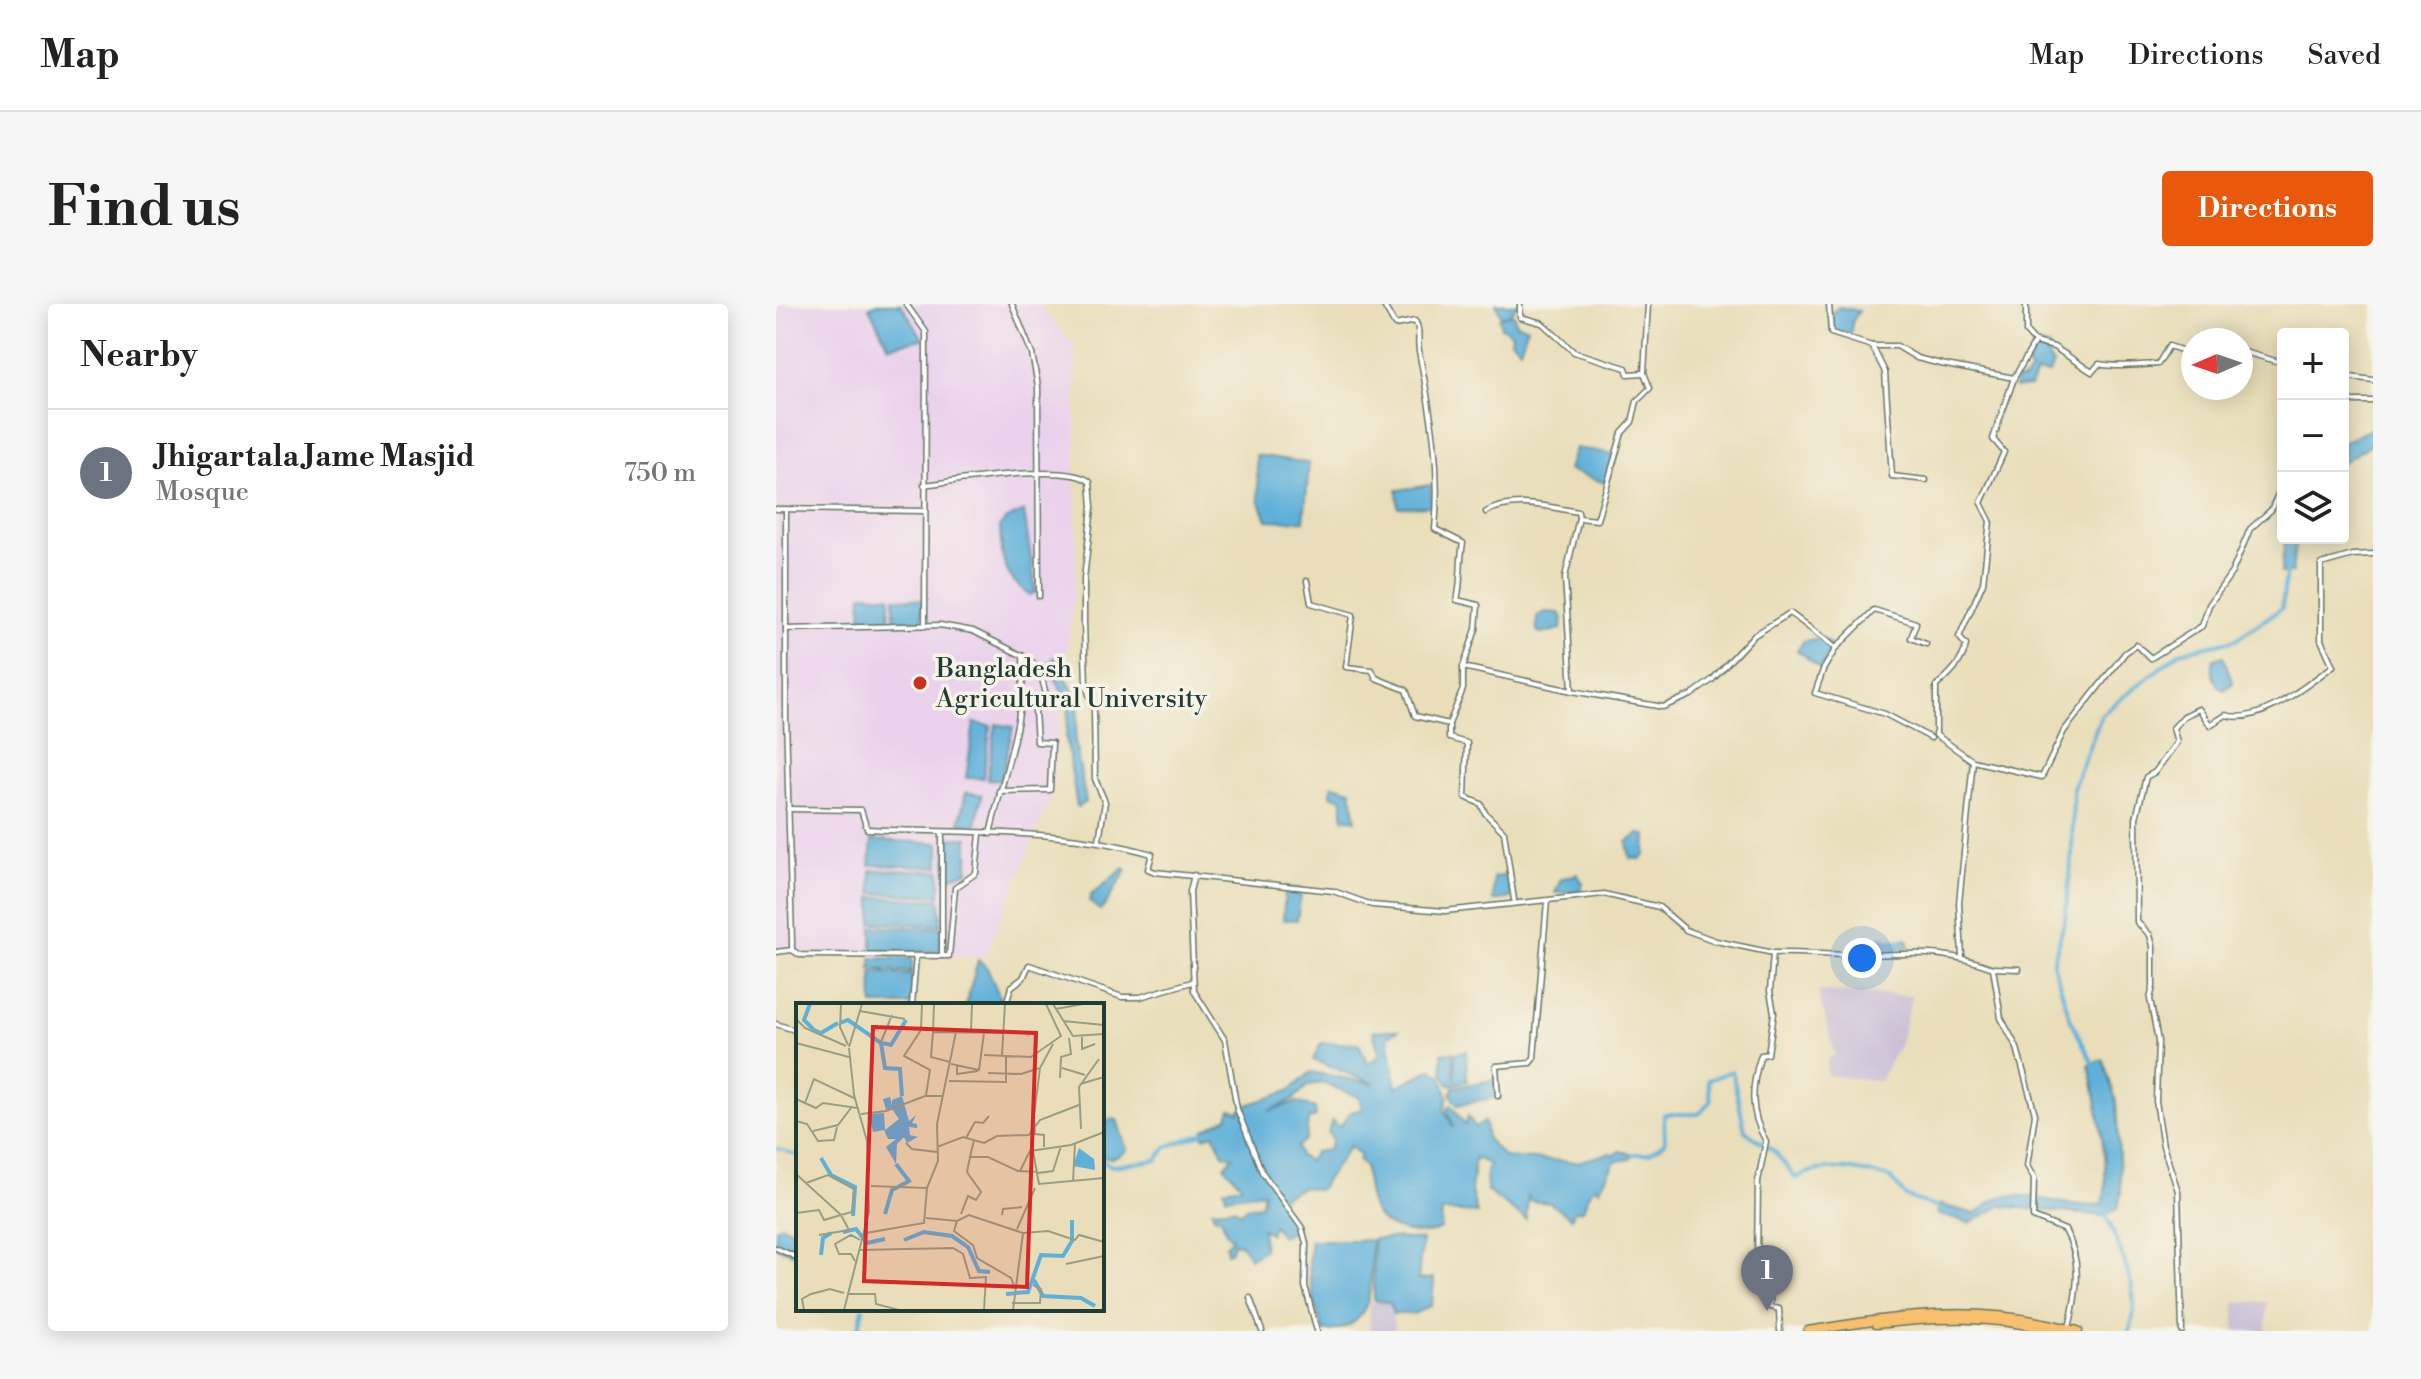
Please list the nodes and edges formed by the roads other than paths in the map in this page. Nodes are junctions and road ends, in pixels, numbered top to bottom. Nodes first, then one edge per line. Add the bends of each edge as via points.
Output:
1 (906, 304) edge
2 (1012, 304) edge
3 (1383, 304) edge
4 (1520, 304) edge
5 (1648, 304) edge
6 (1829, 304) edge
7 (2026, 304) edge
8 (2035, 342) junction
9 (1872, 346) junction
10 (2181, 350) edge
11 (2253, 354) edge
12 (2277, 361) edge
13 (1644, 373) junction
14 (2349, 377) edge
15 (2014, 378) junction
16 (2373, 380) edge
17 (2349, 401) edge
18 (2373, 401) edge
19 (1038, 475) junction
20 (1926, 480) dead end
21 (924, 485) junction
22 (2277, 496) edge
23 (776, 509) edge
24 (786, 509) junction
25 (924, 511) junction
26 (1486, 512) dead end
27 (1579, 518) junction
28 (2373, 554) edge
29 (1307, 581) dead end
30 (1039, 596) dead end
31 (925, 626) junction
32 (786, 629) junction
33 (1926, 644) dead end
34 (1836, 648) junction
35 (1023, 656) junction
36 (1463, 667) junction
37 (1572, 691) junction
38 (776, 716) edge
39 (786, 716) junction
40 (1449, 724) junction
41 (1931, 738) dead end
42 (1973, 761) junction
43 (999, 791) junction
44 (788, 809) junction
45 (943, 833) junction
46 (980, 834) junction
47 (990, 834) junction
48 (1099, 840) junction
49 (1194, 875) junction
50 (1514, 900) dead end
51 (1547, 901) junction
52 (792, 950) junction
53 (776, 952) edge
54 (1773, 953) junction
55 (916, 956) junction
56 (942, 956) junction
57 (1962, 956) junction
58 (1993, 968) junction
59 (2019, 969) dead end
60 (1192, 982) junction
61 (912, 1003) edge
62 (1007, 1003) edge
63 (776, 1024) edge
64 (796, 1030) edge
65 (1498, 1096) dead end
66 (776, 1248) edge
67 (796, 1257) edge
68 (1250, 1298) dead end
69 (2073, 1330) edge
70 (1262, 1331) edge
71 (1317, 1331) edge
72 (1780, 1331) edge
73 (1808, 1331) edge
74 (1837, 1331) edge
75 (2053, 1331) edge
76 (2182, 1331) edge

1 - 21 street via 926,332
2 - 19 street via 1038,386
3 - 36 street via 1395,325 1415,321 1419,326 1418,347 1438,451 1435,529 1463,543 1457,600 1478,605
4 - 13 street via 1520,317 1542,323 1574,352 1626,368 1631,375
5 - 13 street
6 - 9 street via 1831,333
7 - 8 street via 2026,329
8 - 10 street via 2054,347 2092,372 2099,364 2114,369 2158,364 2169,346
8 - 15 street
9 - 15 street via 1891,344 1917,358
9 - 20 street via 1885,372 1892,476
11 - 12 street
13 - 27 street via 1650,388 1637,401 1632,422 1622,433 1597,520
14 - 16 street
15 - 42 street via 1993,439 2004,452 1981,503 1990,521 1983,583 1959,637 1965,650 1936,686 1936,735
17 - 18 street
19 - 21 street
19 - 30 street
19 - 48 street via 1078,476 1090,482 1084,622 1095,779 1105,802
21 - 25 street
22 - 42 street via 2271,510 2250,529 2202,626 2151,658 2136,645 2125,653 2064,731 2042,777
23 - 24 street
24 - 25 street
24 - 32 street
25 - 31 street
26 - 27 street via 1502,503 1578,512
27 - 37 street via 1565,577
28 - 76 street via 2321,564 2321,640 2333,666 2302,691 2264,709 2226,715 2210,725 2199,709 2184,716 2173,728 2177,742 2148,775 2142,792 2135,824 2137,922 2153,946 2150,999 2158,1041 2156,1101 2178,1191
29 - 40 street via 1311,603 1353,615 1346,667 1372,670 1376,678 1406,690 1415,716
31 - 32 street
31 - 35 street via 973,631
32 - 39 street
33 - 34 street via 1911,638 1916,623 1874,610
34 - 37 street via 1790,613 1753,636 1712,680 1663,707
34 - 41 street via 1815,693 1885,714
35 - 43 street via 1021,693
35 - 43 street via 1039,667 1049,706 1035,711 1037,742 1052,743 1050,790
36 - 37 street
36 - 40 street via 1463,689
38 - 39 street
39 - 44 street
40 - 50 street via 1450,740 1467,743 1465,797 1481,804 1504,832
42 - 57 street via 1959,903
43 - 47 street
44 - 45 street via 861,810 867,829
44 - 52 street
45 - 46 street
45 - 56 street
46 - 47 street
46 - 56 street via 976,873 955,888 951,954
47 - 48 street
48 - 49 street via 1152,854 1148,869 1155,872
49 - 51 street via 1333,891 1372,905 1445,911
49 - 60 street
51 - 54 street via 1623,897 1659,907 1686,930
51 - 65 street via 1534,1058 1530,1063 1496,1066
52 - 53 street
52 - 55 street via 800,955
54 - 57 street via 1908,951
54 - 72 street via 1773,1033 1754,1078 1754,1113 1766,1141 1758,1181 1757,1263 1770,1268 1770,1307 1779,1309
55 - 56 street
55 - 61 street
57 - 58 street
58 - 59 street
58 - 69 street via 2001,1018 2017,1048 2035,1114 2027,1166 2034,1178 2032,1213 2065,1230 2070,1239 2078,1283
60 - 62 street via 1122,997 1029,965 1011,987
60 - 71 street via 1201,1007 1225,1040 1237,1109 1262,1172 1302,1228 1305,1286
63 - 64 street
66 - 67 street
68 - 70 street
69 - 73 highway via 1966,1312 1907,1314
74 - 75 highway via 1947,1318

